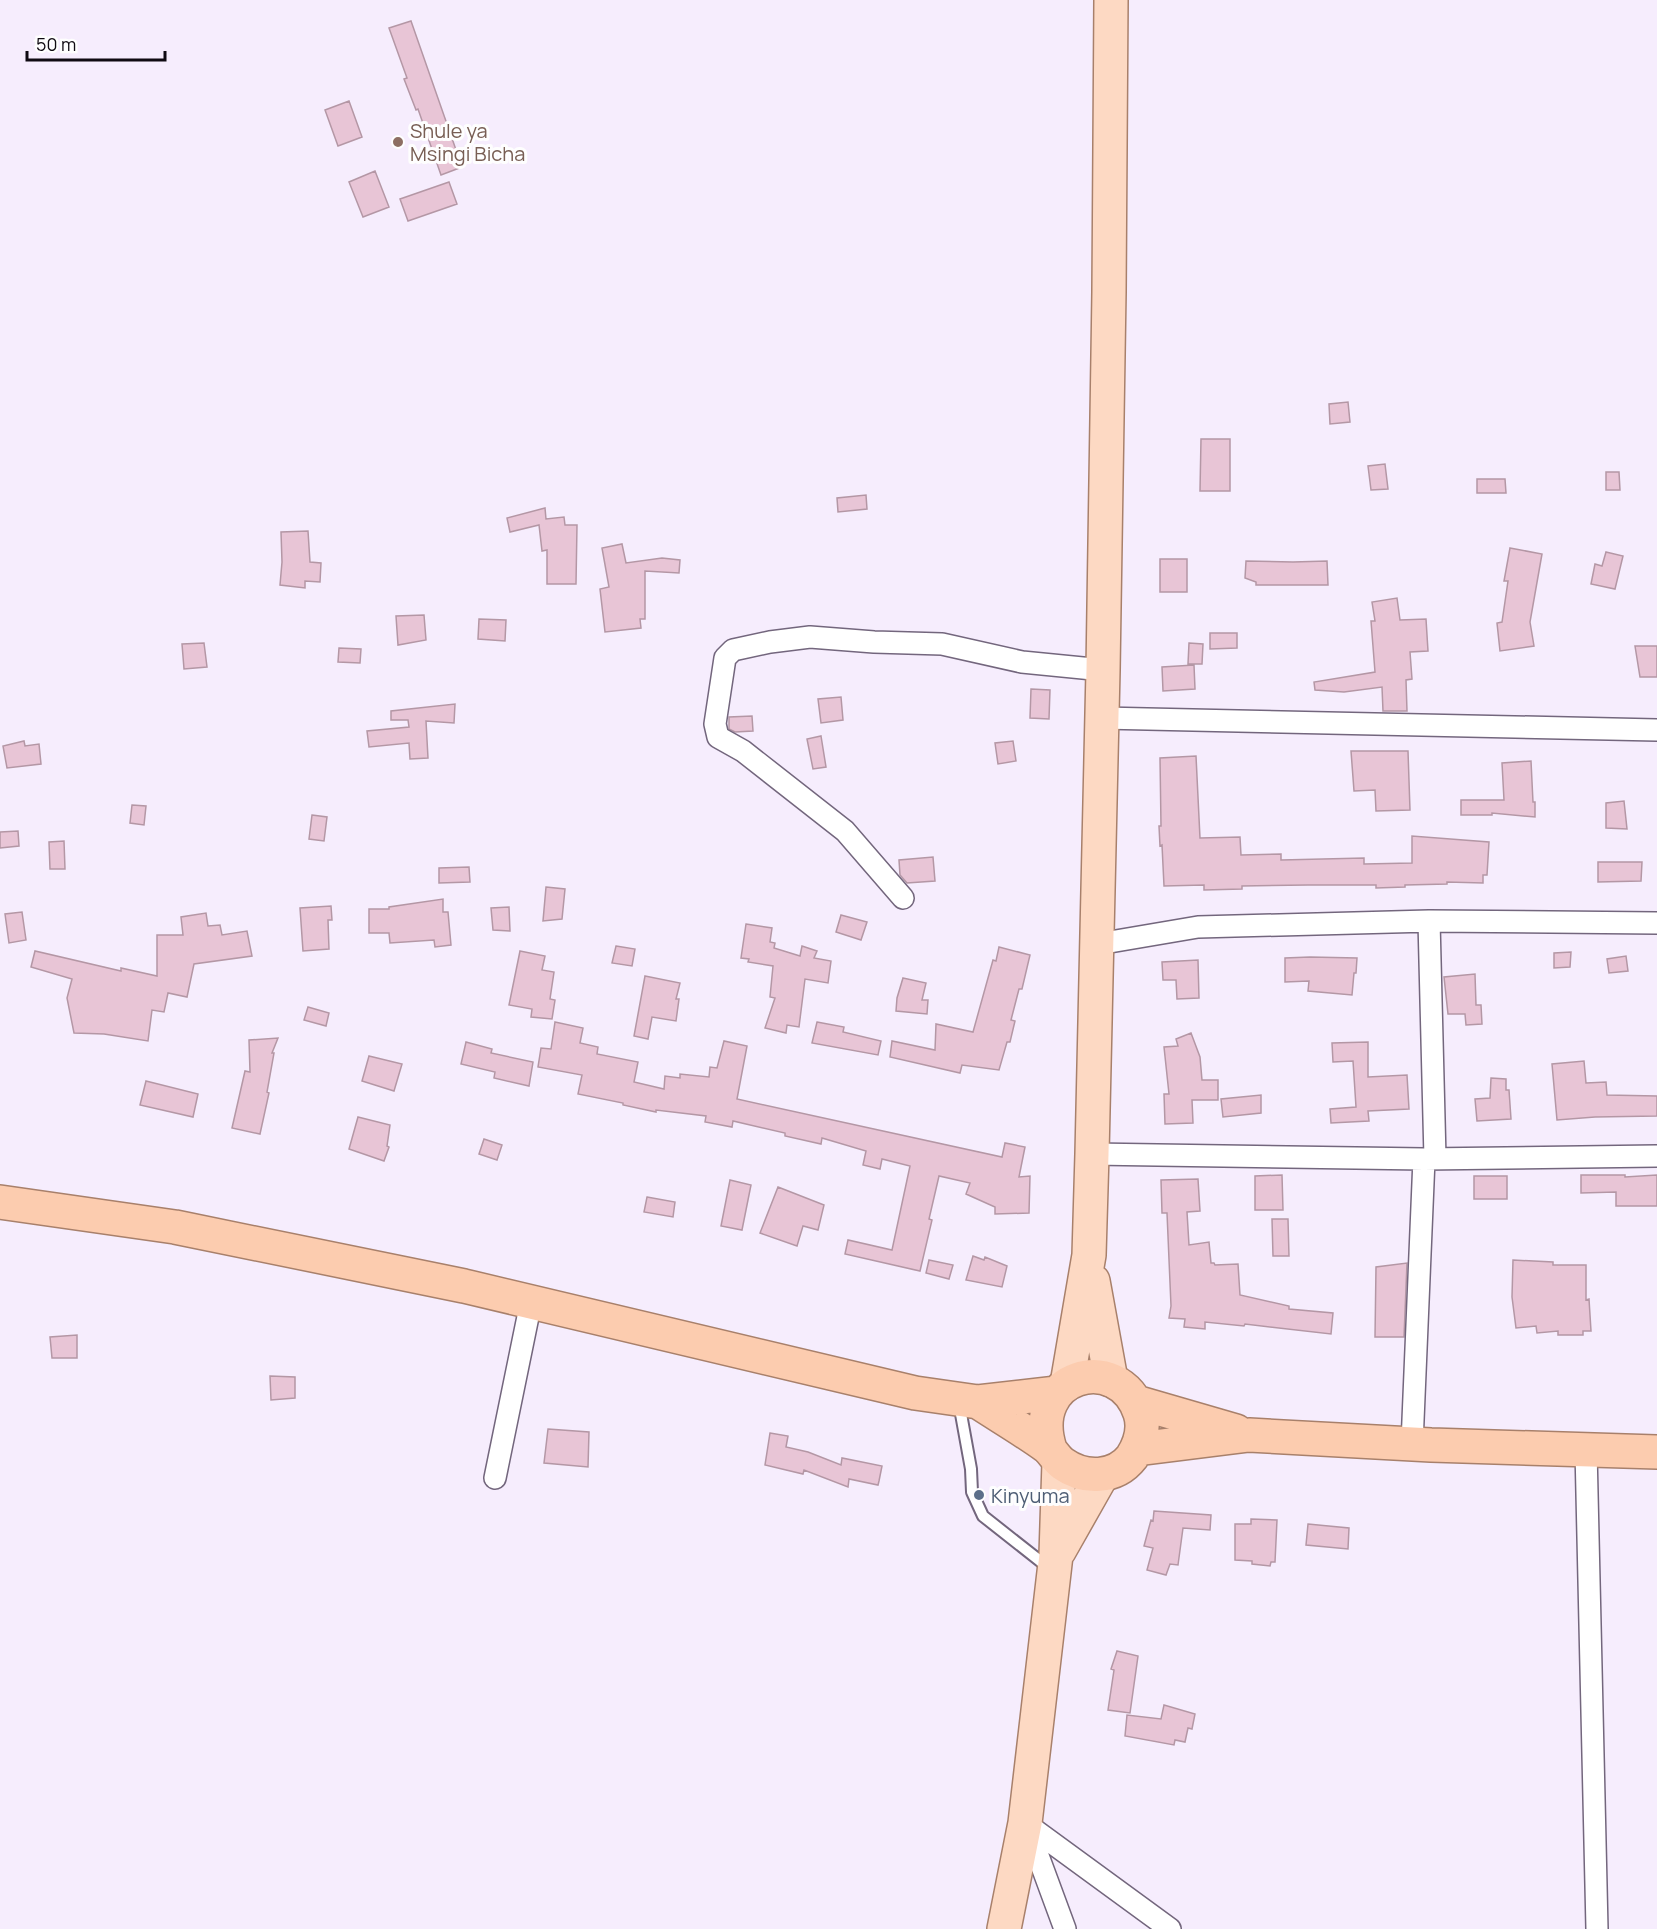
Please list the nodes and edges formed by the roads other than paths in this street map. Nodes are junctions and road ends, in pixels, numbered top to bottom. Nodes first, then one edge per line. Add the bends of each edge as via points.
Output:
1 (1111, 0) edge
2 (1103, 670) junction
3 (1102, 718) junction
4 (1657, 730) edge
5 (903, 898) dead end
6 (1429, 921) junction
7 (1657, 922) edge
8 (1098, 944) junction
9 (1092, 1154) junction
10 (1657, 1156) edge
11 (1430, 1158) junction
12 (0, 1202) edge
13 (1089, 1255) junction
14 (531, 1302) junction
15 (1111, 1380) junction
16 (1062, 1389) junction
17 (968, 1401) junction
18 (1136, 1402) junction
19 (1249, 1435) junction
20 (1412, 1444) junction
21 (1137, 1449) junction
22 (1586, 1450) junction
23 (1657, 1452) edge
24 (1055, 1455) junction
25 (1102, 1475) junction
26 (495, 1478) dead end
27 (1055, 1564) junction
28 (1025, 1823) junction
29 (1004, 1929) edge
30 (1065, 1929) edge
31 (1170, 1929) edge
32 (1597, 1929) edge

1 - 2 main road
2 - 3 main road
2 - 5 street via 1022,662 942,644 810,637 733,650 725,658 715,724 718,737 743,751 845,831
3 - 4 street
3 - 8 main road
6 - 7 street
6 - 8 street via 1198,927
6 - 11 street
8 - 9 main road
9 - 11 street
9 - 13 main road
10 - 11 street
11 - 20 street
12 - 14 highway via 175,1227
13 - 15 main road
13 - 16 main road
14 - 17 highway via 915,1393
14 - 26 street
15 - 16 highway via 1080,1378
15 - 18 highway via 1125,1388
16 - 17 highway
16 - 24 highway via 1049,1405 1045,1419 1045,1434
17 - 24 highway
17 - 27 lane via 972,1492 983,1515
18 - 19 highway
18 - 21 highway via 1142,1418
19 - 20 highway
19 - 21 highway
20 - 22 highway
21 - 25 highway via 1122,1466
22 - 23 highway
22 - 32 street
24 - 25 highway via 1072,1470
24 - 27 main road
25 - 27 main road
27 - 28 main road
28 - 29 main road
28 - 30 street
28 - 31 street

